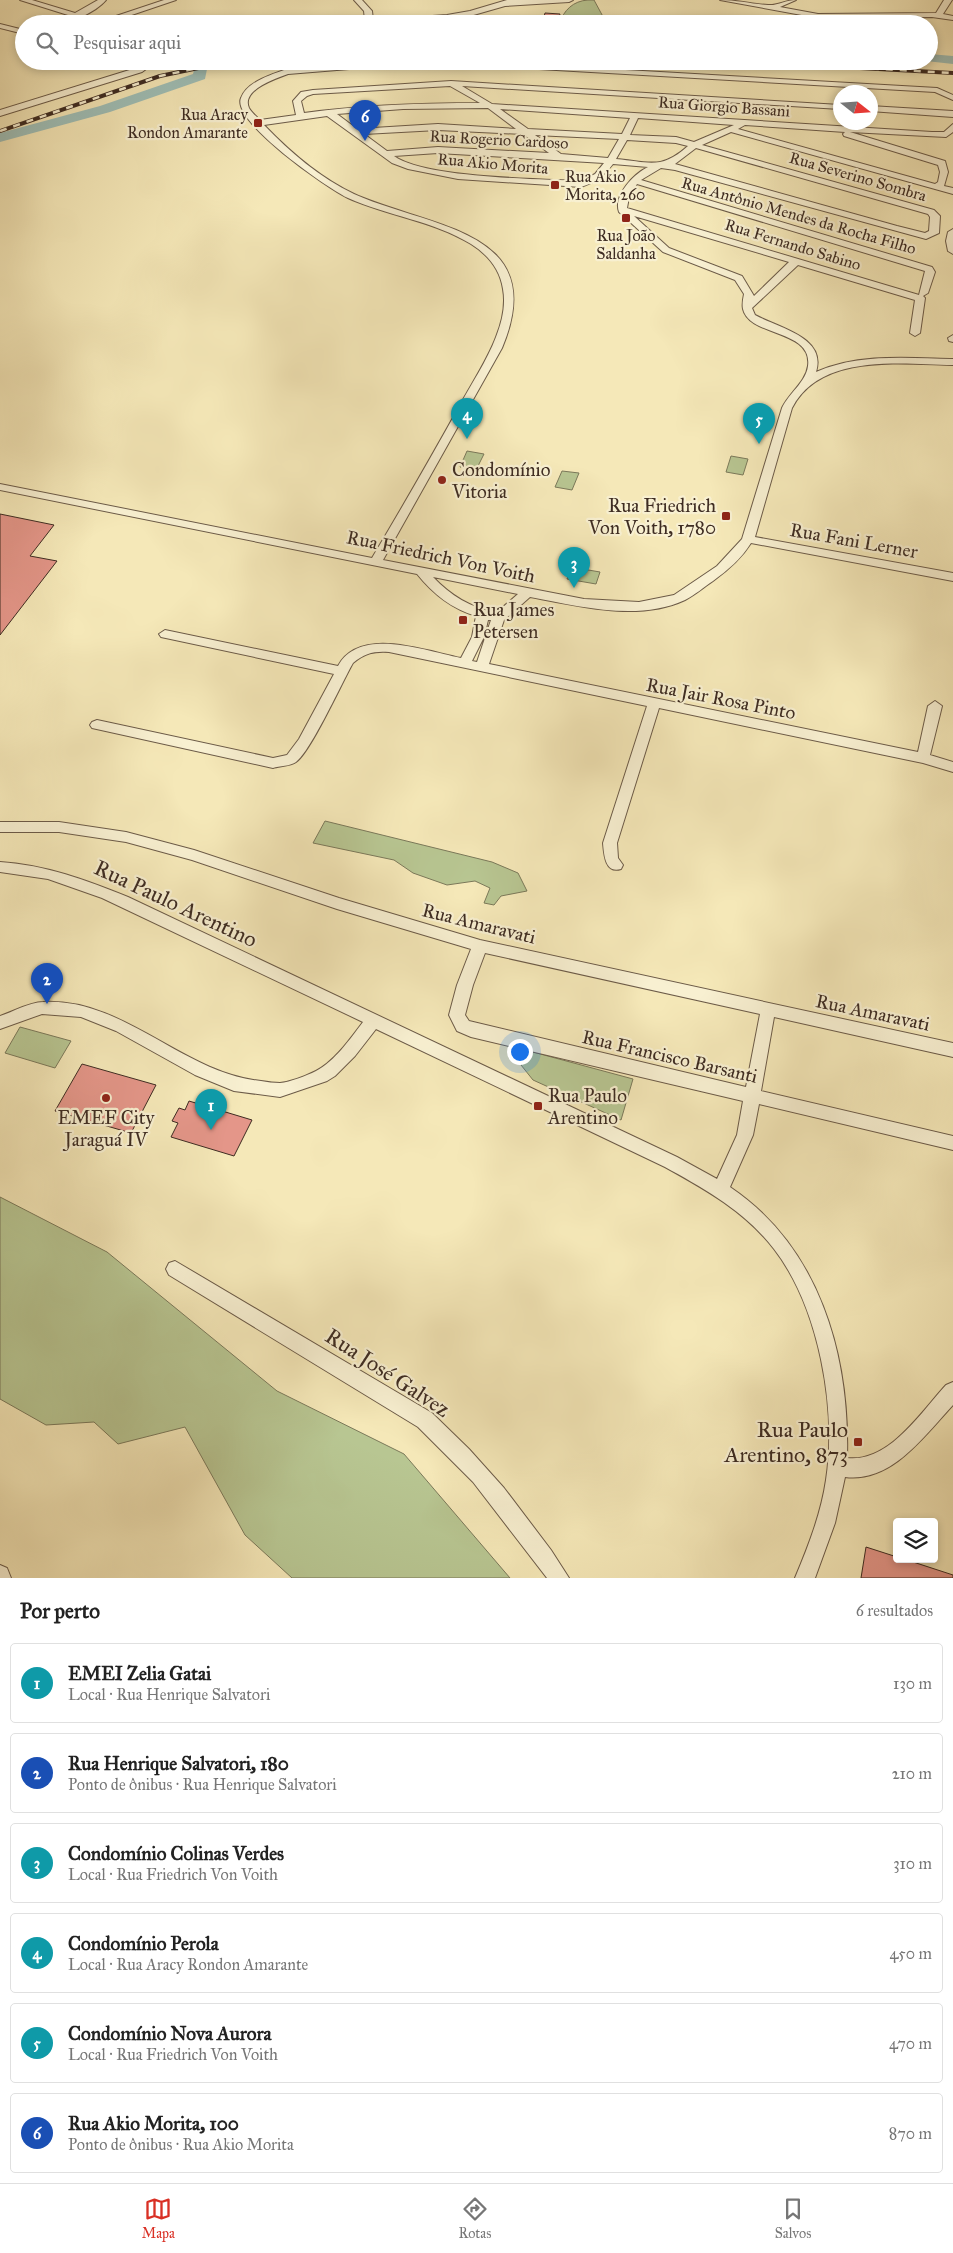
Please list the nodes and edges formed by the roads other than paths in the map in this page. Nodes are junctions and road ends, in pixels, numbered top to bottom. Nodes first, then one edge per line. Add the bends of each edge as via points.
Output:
1 (24, 0) edge
2 (102, 0) edge
3 (172, 0) edge
4 (358, 0) edge
5 (514, 0) edge
6 (569, 0) edge
7 (724, 0) edge
8 (792, 0) edge
9 (948, 0) edge
10 (733, 1) edge
11 (501, 3) edge
12 (771, 8) junction
13 (75, 15) joint
14 (124, 15) edge
15 (368, 15) edge
16 (449, 15) edge
17 (818, 15) edge
18 (938, 16) joint
19 (953, 18) edge
20 (0, 26) edge
21 (15, 30) edge
22 (139, 70) edge
23 (301, 70) edge
24 (435, 70) edge
25 (597, 70) edge
26 (451, 83) junction
27 (943, 91) junction
28 (953, 92) edge
29 (953, 98) edge
30 (490, 106) junction
31 (833, 106) edge
32 (878, 109) edge
33 (328, 112) junction
34 (0, 113) edge
35 (953, 114) edge
36 (635, 115) junction
37 (301, 116) junction
38 (744, 122) junction
39 (260, 123) junction
40 (953, 127) edge
41 (833, 129) edge
42 (523, 130) junction
43 (732, 130) junction
44 (839, 130) edge
45 (853, 130) edge
46 (356, 132) junction
47 (626, 137) junction
48 (696, 145) junction
49 (386, 154) junction
50 (560, 156) junction
51 (610, 160) junction
52 (942, 163) junction
53 (953, 164) edge
54 (663, 165) junction
55 (635, 181) junction
56 (937, 187) junction
57 (953, 191) edge
58 (622, 210) junction
59 (796, 261) junction
60 (923, 293) dead end
61 (747, 308) junction
62 (915, 333) dead end
63 (953, 362) edge
64 (809, 380) junction
65 (0, 486) edge
66 (748, 539) junction
67 (376, 561) junction
68 (420, 570) junction
69 (953, 577) edge
70 (527, 593) junction
71 (483, 615) junction
72 (498, 618) junction
73 (166, 634) dead end
74 (464, 662) junction
75 (482, 666) junction
76 (342, 671) junction
77 (654, 704) junction
78 (935, 706) dead end
79 (97, 725) dead end
80 (923, 758) junction
81 (953, 767) edge
82 (0, 827) edge
83 (616, 865) dead end
84 (0, 867) edge
85 (480, 946) junction
86 (768, 1010) junction
87 (373, 1021) junction
88 (0, 1023) edge
89 (953, 1050) edge
90 (753, 1096) junction
91 (953, 1143) edge
92 (720, 1189) junction
93 (175, 1268) dead end
94 (953, 1391) edge
95 (837, 1466) junction
96 (559, 1578) edge
97 (805, 1578) edge

1 - 13 street
2 - 13 street via 97,6
3 - 14 street
4 - 15 street
5 - 11 street
6 - 11 street
7 - 10 street
8 - 12 street
9 - 18 street
10 - 12 street
11 - 16 street
12 - 17 street
18 - 19 street
20 - 21 street
22 - 34 street
23 - 39 street via 272,77 245,96 245,109
24 - 26 street
25 - 27 street
26 - 30 street
26 - 31 street
26 - 37 street via 313,92 304,94 297,101
27 - 28 street
27 - 29 street
30 - 33 street, Rua Giorgio Bassani via 416,105
30 - 36 street, Rua Giorgio Bassani
30 - 42 street
32 - 35 street
33 - 37 street, Rua Giorgio Bassani
33 - 46 street, Rua Akio Morita
36 - 38 street, Rua Giorgio Bassani
36 - 47 street, Rua Akio Morita
37 - 39 street
38 - 41 street, Rua Giorgio Bassani
38 - 43 street
39 - 67 street via 300,163 334,186 361,200 470,240 487,250 506,278 508,312 494,351 417,494
40 - 45 street, Rua Giorgio Bassani via 946,134 932,135
42 - 46 street, Rua Severino Sombra via 438,127
42 - 47 street, Rua Severino Sombra
42 - 50 street
43 - 48 street
43 - 56 street
44 - 52 street via 871,143
46 - 49 street, Rua Akio Morita
47 - 48 street, Rua Severino Sombra via 676,140
47 - 51 street, Rua Akio Morita
48 - 54 street via 674,162
48 - 54 street, Rua Severino Sombra via 930,212 935,216 934,233 926,236 894,228
49 - 50 street, Rua Rogerio Cardoso via 438,150
49 - 51 street, Rua Akio Morita via 395,161 429,172 570,184 589,183
50 - 51 street, Rua Rogerio Cardoso
51 - 54 street, Rua Rogerio Cardoso
52 - 53 street
52 - 56 street via 942,182
54 - 55 street
55 - 58 street via 622,200
55 - 60 street, Rua Antônio Mendes da Rocha Filho via 929,268
56 - 57 street
58 - 59 street, Rua Fernando Sabino
58 - 61 street via 666,250 739,278 749,294
59 - 61 street
59 - 62 street, Rua Fernando Sabino via 920,298
61 - 64 street via 753,318 803,342 812,351 815,361
63 - 64 street, Rua Friedrich Von Voith via 846,366
64 - 66 street, Rua Friedrich Von Voith via 796,391 787,408
65 - 67 street, Rua Friedrich Von Voith
66 - 69 street, Rua Fani Lerner
66 - 70 street, Rua Friedrich Von Voith via 733,560 678,598 615,606
67 - 68 street, Rua Friedrich Von Voith
68 - 70 street, Rua Friedrich Von Voith
68 - 71 street via 452,602
70 - 72 street
71 - 72 street
71 - 74 street via 478,637
72 - 75 street
73 - 76 street
74 - 75 street, Rua Jair Rosa Pinto
74 - 76 street, Rua Jair Rosa Pinto via 373,647 357,653
75 - 77 street, Rua Jair Rosa Pinto
76 - 79 street, Rua Jair Rosa Pinto via 304,742 291,759 273,763
77 - 80 street, Rua Jair Rosa Pinto
77 - 83 street via 610,843 611,859
78 - 80 street
80 - 81 street, Rua Jair Rosa Pinto
82 - 85 street, Rua Amaravati via 59,827 158,844
84 - 87 street, Rua Paulo Arentino via 22,868 76,880
85 - 86 street, Rua Amaravati
85 - 90 street, Rua Francisco Barsanti via 458,1008 458,1021 463,1026
86 - 89 street, Rua Amaravati
86 - 90 street
87 - 88 street via 334,1066 320,1076 284,1091 251,1088 220,1079 81,1009 37,1008 17,1012
87 - 92 street, Rua Paulo Arentino via 637,1145
90 - 91 street, Rua Francisco Barsanti
90 - 92 street via 741,1148
92 - 95 street, Rua Paulo Arentino via 763,1224 780,1243 808,1289 819,1316 831,1376 836,1408
93 - 96 street, Rua José Galvez via 425,1420 449,1440 478,1473
94 - 95 street via 885,1459 867,1467
95 - 97 street, Rua Paulo Arentino via 820,1542

